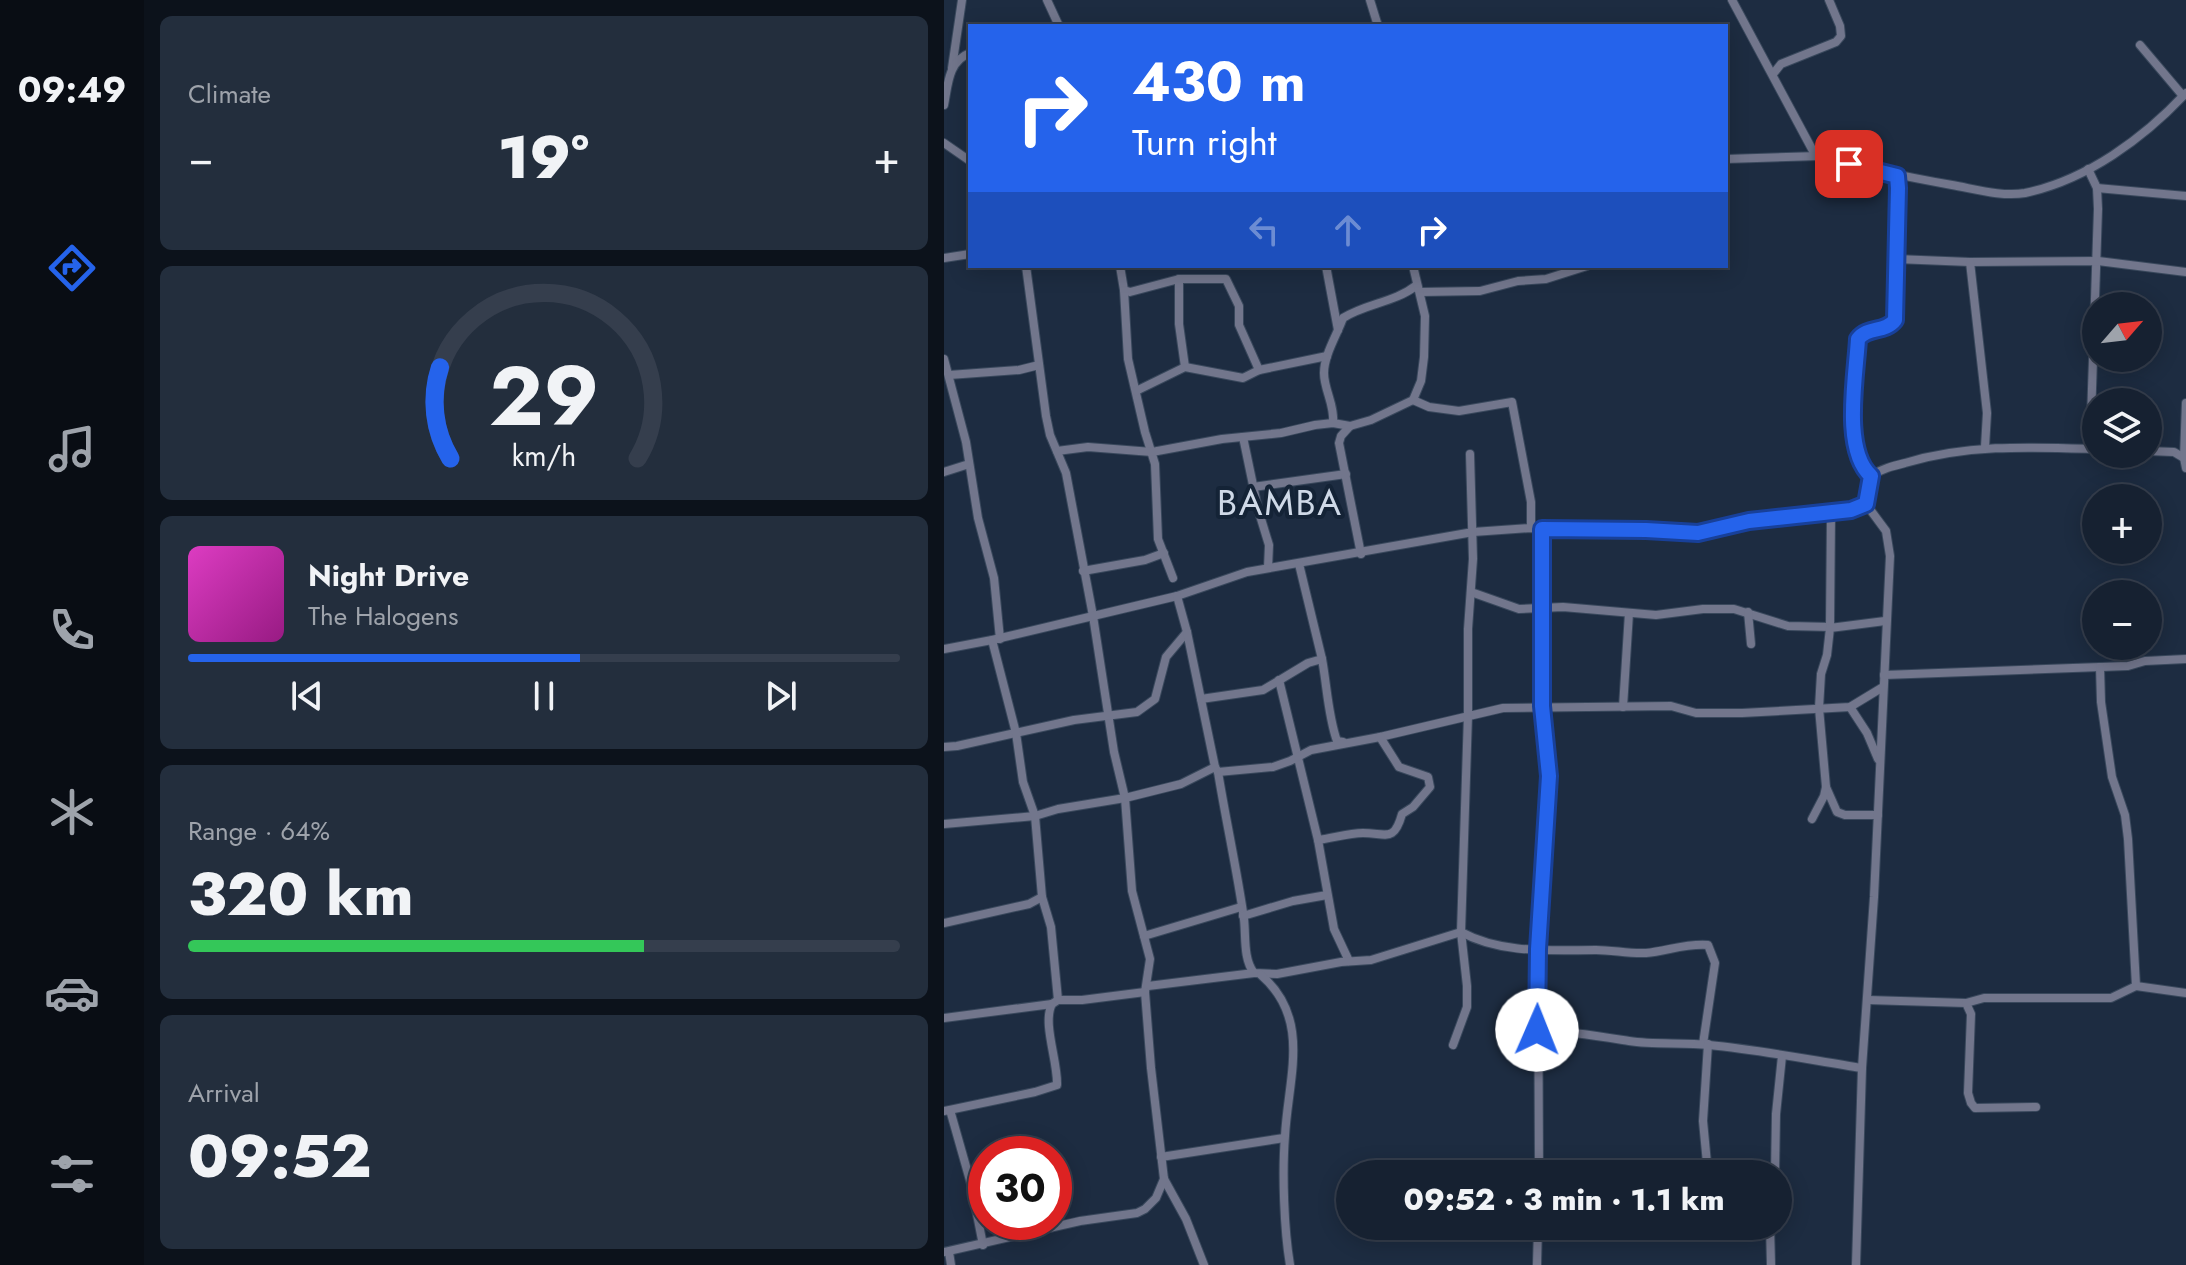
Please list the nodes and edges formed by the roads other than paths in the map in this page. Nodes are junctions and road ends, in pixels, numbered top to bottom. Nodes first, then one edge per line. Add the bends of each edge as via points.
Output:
1 (962, 0) edge
2 (1047, 0) edge
3 (1370, 0) edge
4 (1732, 0) edge
5 (1829, 0) edge
6 (1058, 24) edge
7 (1377, 24) edge
8 (2140, 45) dead end
9 (968, 54) edge
10 (952, 68) junction
11 (1773, 74) junction
12 (2185, 95) edge
13 (944, 105) edge
14 (944, 143) edge
15 (1819, 156) junction
16 (1728, 159) edge
17 (968, 160) edge
18 (2088, 169) junction
19 (1897, 176) junction
20 (2097, 188) junction
21 (2186, 196) edge
22 (968, 254) edge
23 (944, 258) edge
24 (1896, 259) junction
25 (2098, 261) junction
26 (1970, 262) junction
27 (1026, 268) edge
28 (1120, 268) edge
29 (1326, 268) edge
30 (1413, 268) edge
31 (1581, 268) edge
32 (2186, 272) edge
33 (1179, 279) junction
34 (1418, 289) junction
35 (1124, 290) junction
36 (1338, 330) junction
37 (1327, 356) junction
38 (944, 359) edge
39 (1039, 365) junction
40 (1185, 367) junction
41 (1259, 370) junction
42 (949, 375) junction
43 (2095, 388) edge
44 (1136, 391) junction
45 (1413, 400) junction
46 (2186, 403) edge
47 (1333, 423) junction
48 (1350, 426) junction
49 (1243, 437) junction
50 (1985, 447) junction
51 (2082, 449) edge
52 (1057, 451) junction
53 (1152, 452) junction
54 (2162, 452) edge
55 (1470, 454) dead end
56 (2184, 458) junction
57 (969, 464) junction
58 (2186, 468) edge
59 (944, 472) edge
60 (1346, 474) junction
61 (1871, 476) junction
62 (1253, 487) junction
63 (1866, 504) junction
64 (1831, 513) junction
65 (1531, 528) junction
66 (1542, 529) junction
67 (1473, 532) junction
68 (1164, 553) junction
69 (1361, 554) junction
70 (1299, 564) junction
71 (1268, 568) junction
72 (1083, 571) junction
73 (1173, 578) dead end
74 (1471, 592) junction
75 (1177, 596) junction
76 (1544, 607) junction
77 (1748, 612) junction
78 (1629, 613) junction
79 (1093, 616) junction
80 (1885, 621) junction
81 (1831, 627) junction
82 (1187, 632) junction
83 (996, 640) junction
84 (1751, 644) dead end
85 (944, 649) edge
86 (1322, 659) junction
87 (2186, 659) edge
88 (2100, 667) junction
89 (1884, 675) junction
90 (1279, 680) junction
91 (1883, 687) junction
92 (1201, 699) junction
93 (1542, 706) junction
94 (1623, 707) junction
95 (1850, 707) junction
96 (1819, 708) junction
97 (1107, 714) junction
98 (1468, 715) junction
99 (1016, 733) junction
100 (1380, 737) junction
101 (1347, 744) junction
102 (944, 747) edge
103 (1300, 757) junction
104 (1880, 764) junction
105 (1216, 770) junction
106 (1826, 787) junction
107 (1125, 798) junction
108 (1878, 815) junction
109 (1035, 816) junction
110 (1812, 819) dead end
111 (944, 824) edge
112 (1318, 840) junction
113 (1327, 895) junction
114 (1042, 897) junction
115 (1242, 912) junction
116 (944, 923) edge
117 (1461, 932) junction
118 (1144, 936) junction
119 (1538, 949) junction
120 (1349, 961) junction
121 (1257, 974) junction
122 (2136, 986) junction
123 (1146, 989) junction
124 (2186, 993) edge
125 (1868, 1000) junction
126 (1055, 1002) junction
127 (1966, 1003) junction
128 (944, 1018) edge
129 (1537, 1030) junction
130 (1705, 1044) junction
131 (1453, 1045) dead end
132 (1782, 1056) junction
133 (1862, 1068) junction
134 (2036, 1107) dead end
135 (947, 1111) edge
136 (1284, 1138) junction
137 (1161, 1157) junction
138 (1539, 1160) edge
139 (1707, 1160) edge
140 (1775, 1160) edge
141 (1164, 1179) junction
142 (1538, 1240) edge
143 (1770, 1240) edge
144 (983, 1245) junction
145 (946, 1252) edge
146 (951, 1265) edge
147 (1204, 1265) edge
148 (1290, 1265) edge
149 (1537, 1265) edge
150 (1771, 1265) edge
151 (1856, 1265) edge

1 - 10 street
2 - 6 street
3 - 7 street
4 - 11 street
5 - 11 street via 1841,36 1781,64
8 - 12 street
9 - 10 street
10 - 13 street
11 - 15 street
12 - 18 street via 2153,126
14 - 17 street
15 - 16 street
15 - 19 street
18 - 19 street via 2011,194
18 - 20 street
19 - 24 street
20 - 21 street
20 - 25 street
22 - 23 street
24 - 26 street
24 - 61 street via 1895,320 1858,339 1854,434 1856,454
25 - 26 street
25 - 32 street
25 - 43 street
26 - 50 street via 1987,413
27 - 39 street
28 - 35 street
29 - 36 street
30 - 34 street
31 - 34 street via 1480,291
33 - 35 street
33 - 40 street
33 - 41 street via 1226,279
34 - 36 street via 1357,310 1343,318
34 - 45 street via 1425,316 1424,357
35 - 44 street via 1128,359
36 - 37 street
37 - 41 street
37 - 47 street via 1324,373
38 - 42 street
39 - 42 street
39 - 52 street
40 - 41 street via 1243,378
40 - 44 street
42 - 57 street
44 - 53 street
45 - 48 street
45 - 65 street via 1459,411 1512,402
46 - 56 street
47 - 48 street
47 - 49 street
48 - 60 street via 1339,443
49 - 53 street
49 - 62 street
50 - 51 street
50 - 61 street via 1922,458
52 - 53 street via 1088,447
52 - 72 street via 1066,473
53 - 68 street via 1158,539
54 - 56 street
55 - 67 street
56 - 58 street
57 - 59 street
57 - 83 street via 994,578
60 - 62 street
60 - 69 street
61 - 63 street
62 - 71 street via 1269,545
63 - 64 street
63 - 80 street via 1889,543
64 - 66 street via 1749,521 1698,533
64 - 81 street
65 - 66 street
65 - 67 street
66 - 76 street
67 - 69 street
67 - 74 street
68 - 72 street
68 - 73 street
69 - 70 street
70 - 71 street
70 - 86 street
71 - 75 street
72 - 79 street
74 - 76 street via 1519,609
74 - 98 street
75 - 79 street
75 - 82 street
76 - 78 street
76 - 93 street
77 - 78 street via 1719,608
77 - 81 street via 1788,626
77 - 84 street
78 - 94 street
79 - 83 street
79 - 97 street
80 - 81 street
80 - 89 street
81 - 96 street
82 - 92 street
82 - 97 street via 1166,657 1148,707
83 - 85 street
83 - 99 street
86 - 90 street
86 - 101 street via 1332,729 1337,741
87 - 88 street
88 - 89 street
88 - 122 street via 2112,777 2125,815
89 - 91 street
90 - 92 street via 1263,690
90 - 103 street
91 - 95 street
91 - 104 street
92 - 105 street
93 - 94 street
93 - 98 street
93 - 119 street via 1549,776
94 - 96 street via 1671,706 1696,713
95 - 96 street
95 - 104 street
96 - 106 street
97 - 99 street
97 - 107 street
98 - 100 street
98 - 117 street
99 - 102 street
99 - 109 street via 1023,782
100 - 101 street
100 - 112 street via 1399,767 1430,778 1430,787 1402,814 1392,834
101 - 103 street
103 - 105 street via 1273,767
103 - 112 street
104 - 108 street
105 - 107 street
105 - 115 street
106 - 108 street via 1837,812
106 - 110 street
107 - 109 street
107 - 118 street via 1132,891
108 - 125 street
109 - 111 street
109 - 114 street
112 - 113 street
113 - 115 street
113 - 120 street via 1334,929
114 - 116 street
114 - 126 street via 1051,927
115 - 118 street
115 - 121 street via 1247,961
117 - 119 street via 1478,941
117 - 120 street via 1371,960
117 - 131 street via 1467,1007
118 - 123 street via 1150,959
119 - 129 street
119 - 130 street via 1635,953 1708,945 1715,963
120 - 121 street
121 - 123 street
121 - 136 street via 1284,1001 1290,1020 1293,1056
122 - 124 street
122 - 127 street via 2111,998 1984,998
123 - 126 street
123 - 137 street
125 - 127 street
125 - 133 street
126 - 128 street
126 - 135 street via 1048,1018 1057,1085
127 - 134 street via 1971,1014 1971,1103 1975,1108
129 - 130 street
129 - 138 street
130 - 132 street
130 - 139 street
132 - 133 street
132 - 140 street
133 - 151 street
135 - 144 street via 971,1184
136 - 137 street
136 - 148 street
137 - 141 street
141 - 144 street via 1156,1198 1137,1213
141 - 147 street
142 - 149 street
143 - 150 street
144 - 145 street
145 - 146 street

